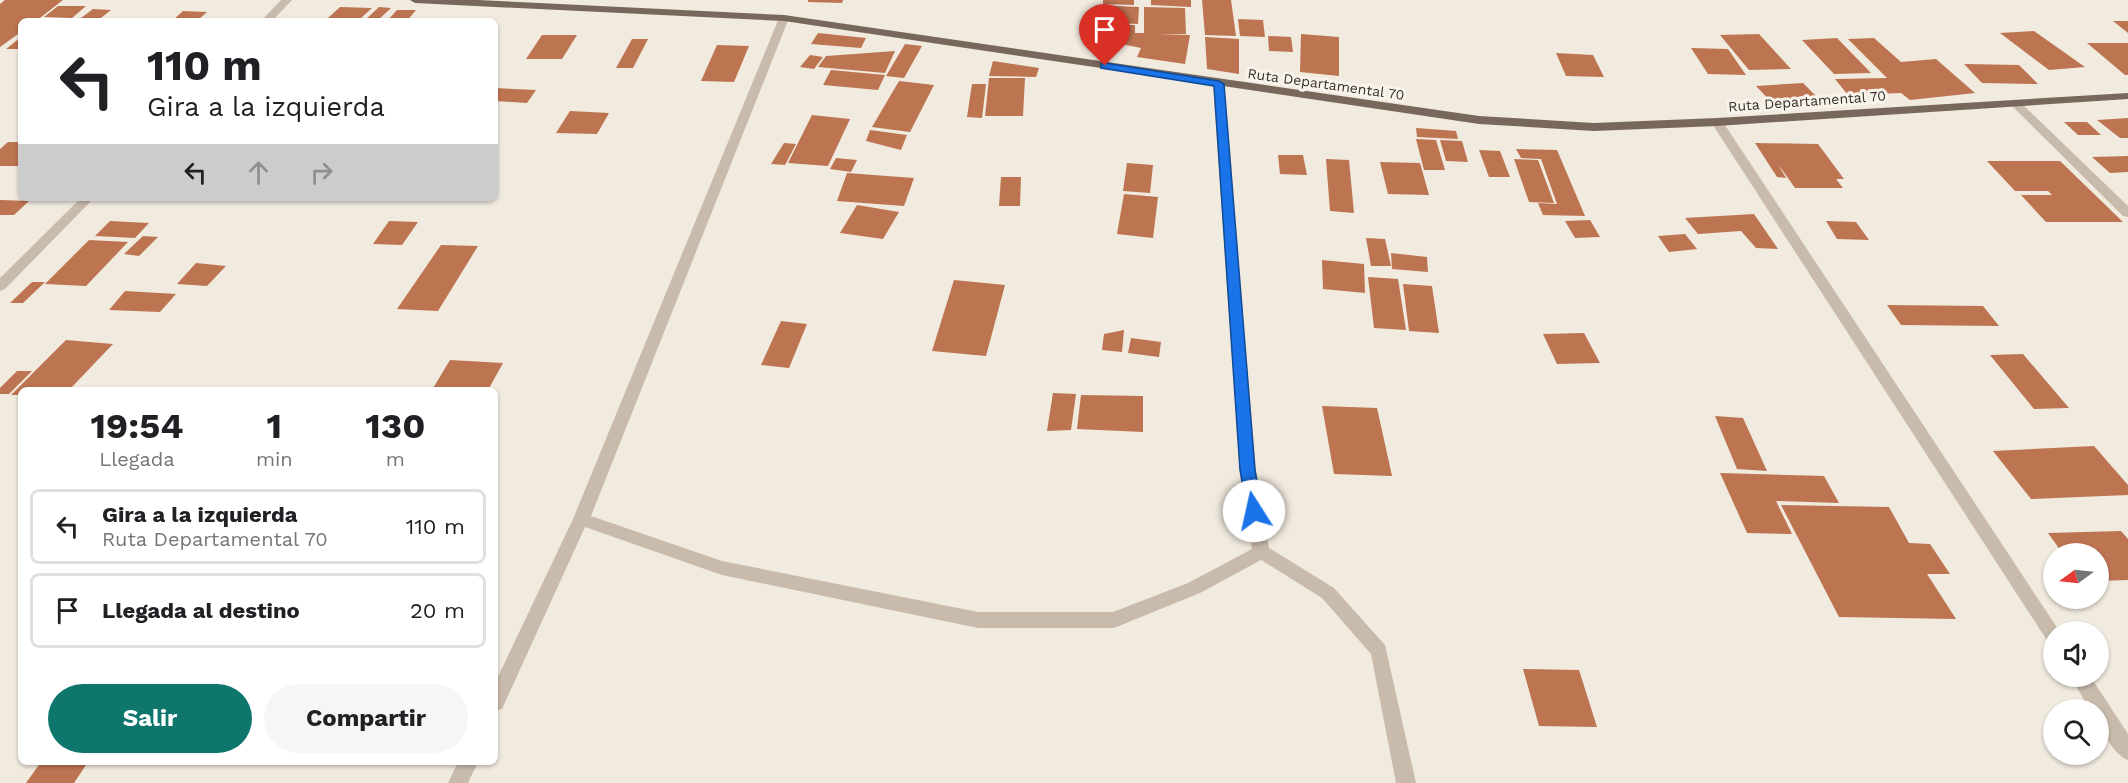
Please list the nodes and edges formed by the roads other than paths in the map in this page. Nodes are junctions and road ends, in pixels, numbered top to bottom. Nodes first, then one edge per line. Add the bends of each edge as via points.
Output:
1 (287, 0) edge
2 (415, 0) edge
3 (269, 18) edge
4 (784, 18) junction
5 (1219, 84) junction
6 (2128, 96) edge
7 (2015, 103) junction
8 (1717, 122) junction
9 (85, 201) edge
10 (2128, 213) edge
11 (0, 286) edge
12 (581, 519) junction
13 (1262, 552) junction
14 (2044, 621) edge
15 (2086, 687) edge
16 (498, 697) edge
17 (2128, 751) edge
18 (467, 765) edge
19 (458, 783) edge
20 (1406, 783) edge

1 - 3 street
2 - 4 main road, Ruta Departamental 70
4 - 5 main road, Ruta Departamental 70
4 - 12 street
5 - 8 main road, Ruta Departamental 70 via 1479,120 1594,127
5 - 13 street via 1248,470
6 - 7 main road, Ruta Departamental 70
7 - 8 main road, Ruta Departamental 70
7 - 10 street
8 - 14 street
9 - 11 street
12 - 13 street via 722,568 978,620 1114,620 1194,588
12 - 16 street
13 - 20 street via 1328,593 1379,651
15 - 17 street
18 - 19 street

